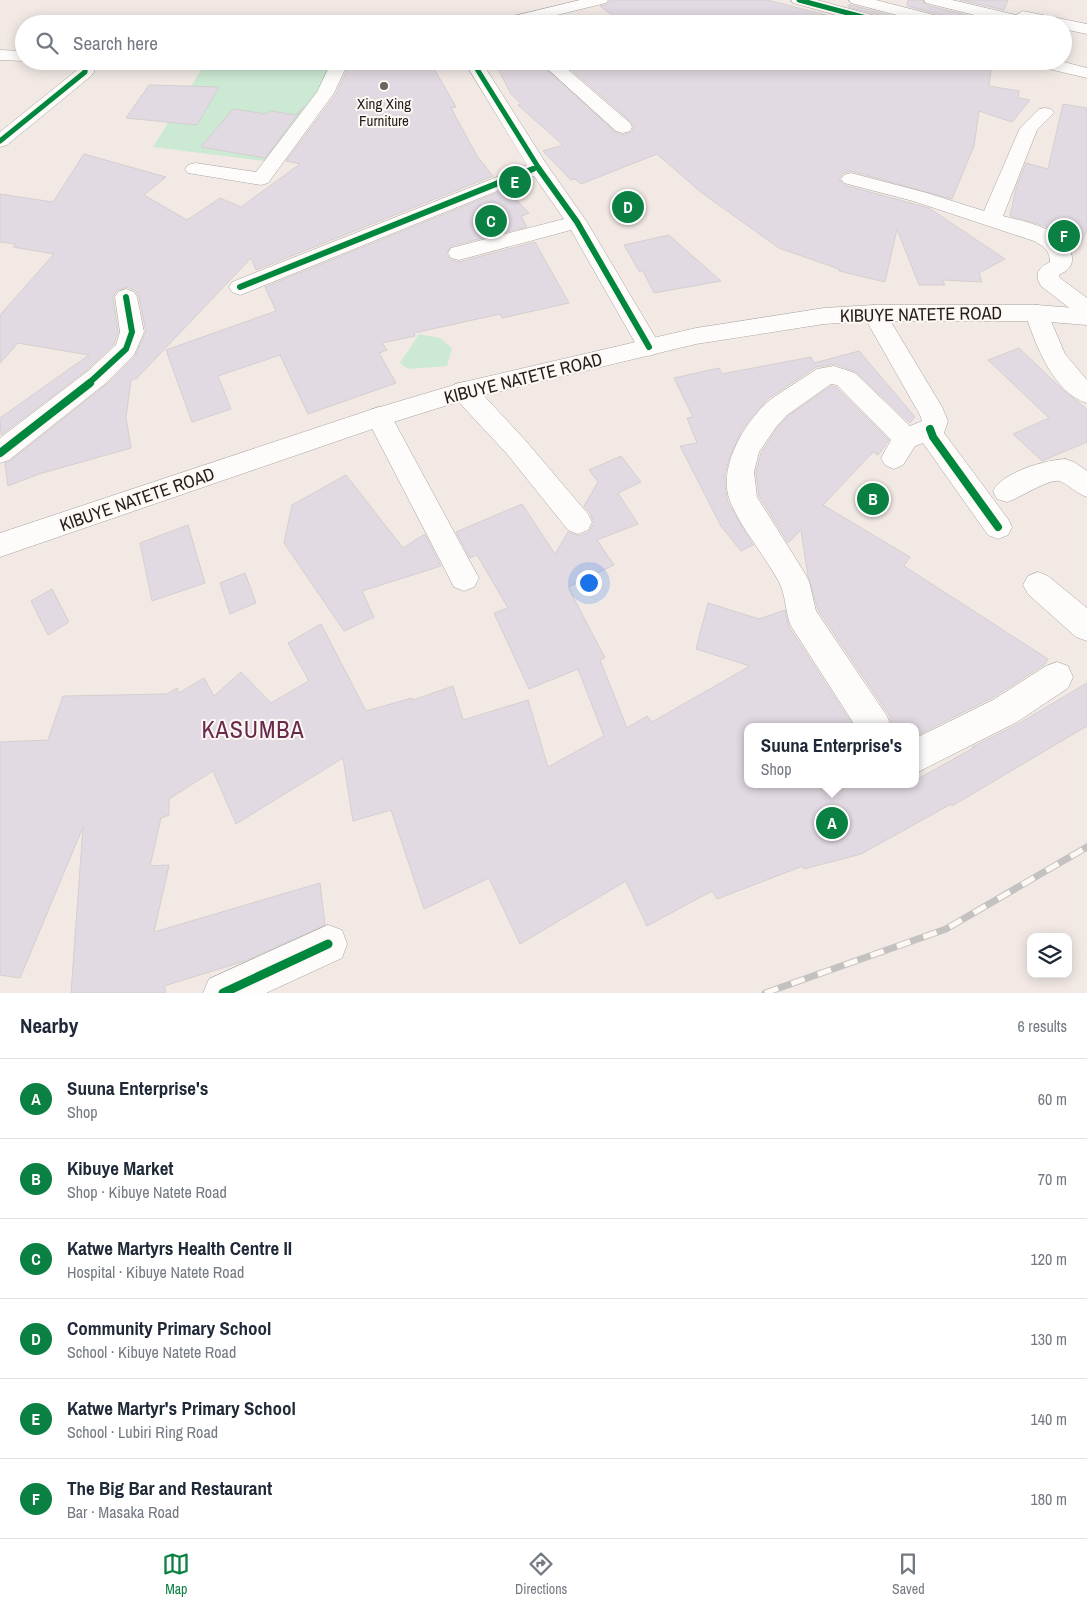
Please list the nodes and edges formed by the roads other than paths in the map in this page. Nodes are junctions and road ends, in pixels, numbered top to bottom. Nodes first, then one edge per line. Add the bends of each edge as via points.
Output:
1 (600, 0) edge
2 (799, 0) edge
3 (857, 0) edge
4 (932, 0) edge
5 (975, 0) edge
6 (539, 15) edge
7 (855, 15) edge
8 (916, 15) edge
9 (998, 15) edge
10 (1020, 15) edge
11 (1072, 26) edge
12 (1087, 29) edge
13 (0, 55) edge
14 (15, 56) edge
15 (1072, 69) edge
16 (85, 70) edge
17 (336, 70) edge
18 (478, 70) edge
19 (557, 70) edge
20 (1087, 73) edge
21 (1045, 113) dead end
22 (623, 127) dead end
23 (0, 141) edge
24 (538, 167) junction
25 (195, 169) dead end
26 (852, 180) dead end
27 (991, 220) junction
28 (577, 222) junction
29 (459, 254) dead end
30 (240, 286) dead end
31 (126, 297) dead end
32 (1081, 312) edge
33 (874, 313) junction
34 (1037, 313) junction
35 (649, 347) junction
36 (464, 391) junction
37 (1087, 394) edge
38 (379, 417) junction
39 (910, 442) junction
40 (0, 453) edge
41 (1087, 486) edge
42 (1007, 491) dead end
43 (578, 522) dead end
44 (998, 526) dead end
45 (0, 545) edge
46 (464, 578) dead end
47 (1038, 585) dead end
48 (1087, 628) edge
49 (1057, 677) dead end
50 (872, 723) edge
51 (919, 754) edge
52 (328, 944) dead end
53 (223, 993) edge

1 - 6 street
2 - 7 street
3 - 8 street
4 - 9 street
5 - 10 street via 1020,11
11 - 12 street
13 - 14 street
15 - 20 street
16 - 23 street
17 - 25 street via 325,93 261,179
18 - 24 street
19 - 22 street
21 - 27 street via 1029,128
24 - 28 street
24 - 30 street
26 - 27 street
27 - 32 street via 1033,233 1055,245 1062,258 1060,266 1048,272 1049,281
28 - 29 street
28 - 35 street
31 - 40 street via 132,332 126,349 97,377
32 - 34 street, KIBUYE NATETE ROAD
33 - 34 street, KIBUYE NATETE ROAD
33 - 35 street, KIBUYE NATETE ROAD via 766,324
33 - 39 street via 935,421
34 - 37 street via 1049,349
35 - 36 street, KIBUYE NATETE ROAD
36 - 38 street, KIBUYE NATETE ROAD
36 - 43 street
38 - 45 street, KIBUYE NATETE ROAD
38 - 46 street
39 - 44 street via 933,437
39 - 50 street via 846,379 826,375 778,408 767,420 746,450 741,472 744,500 794,581 802,616
41 - 42 street via 1064,470 1047,471
47 - 48 street
49 - 51 street via 1005,711
52 - 53 street

